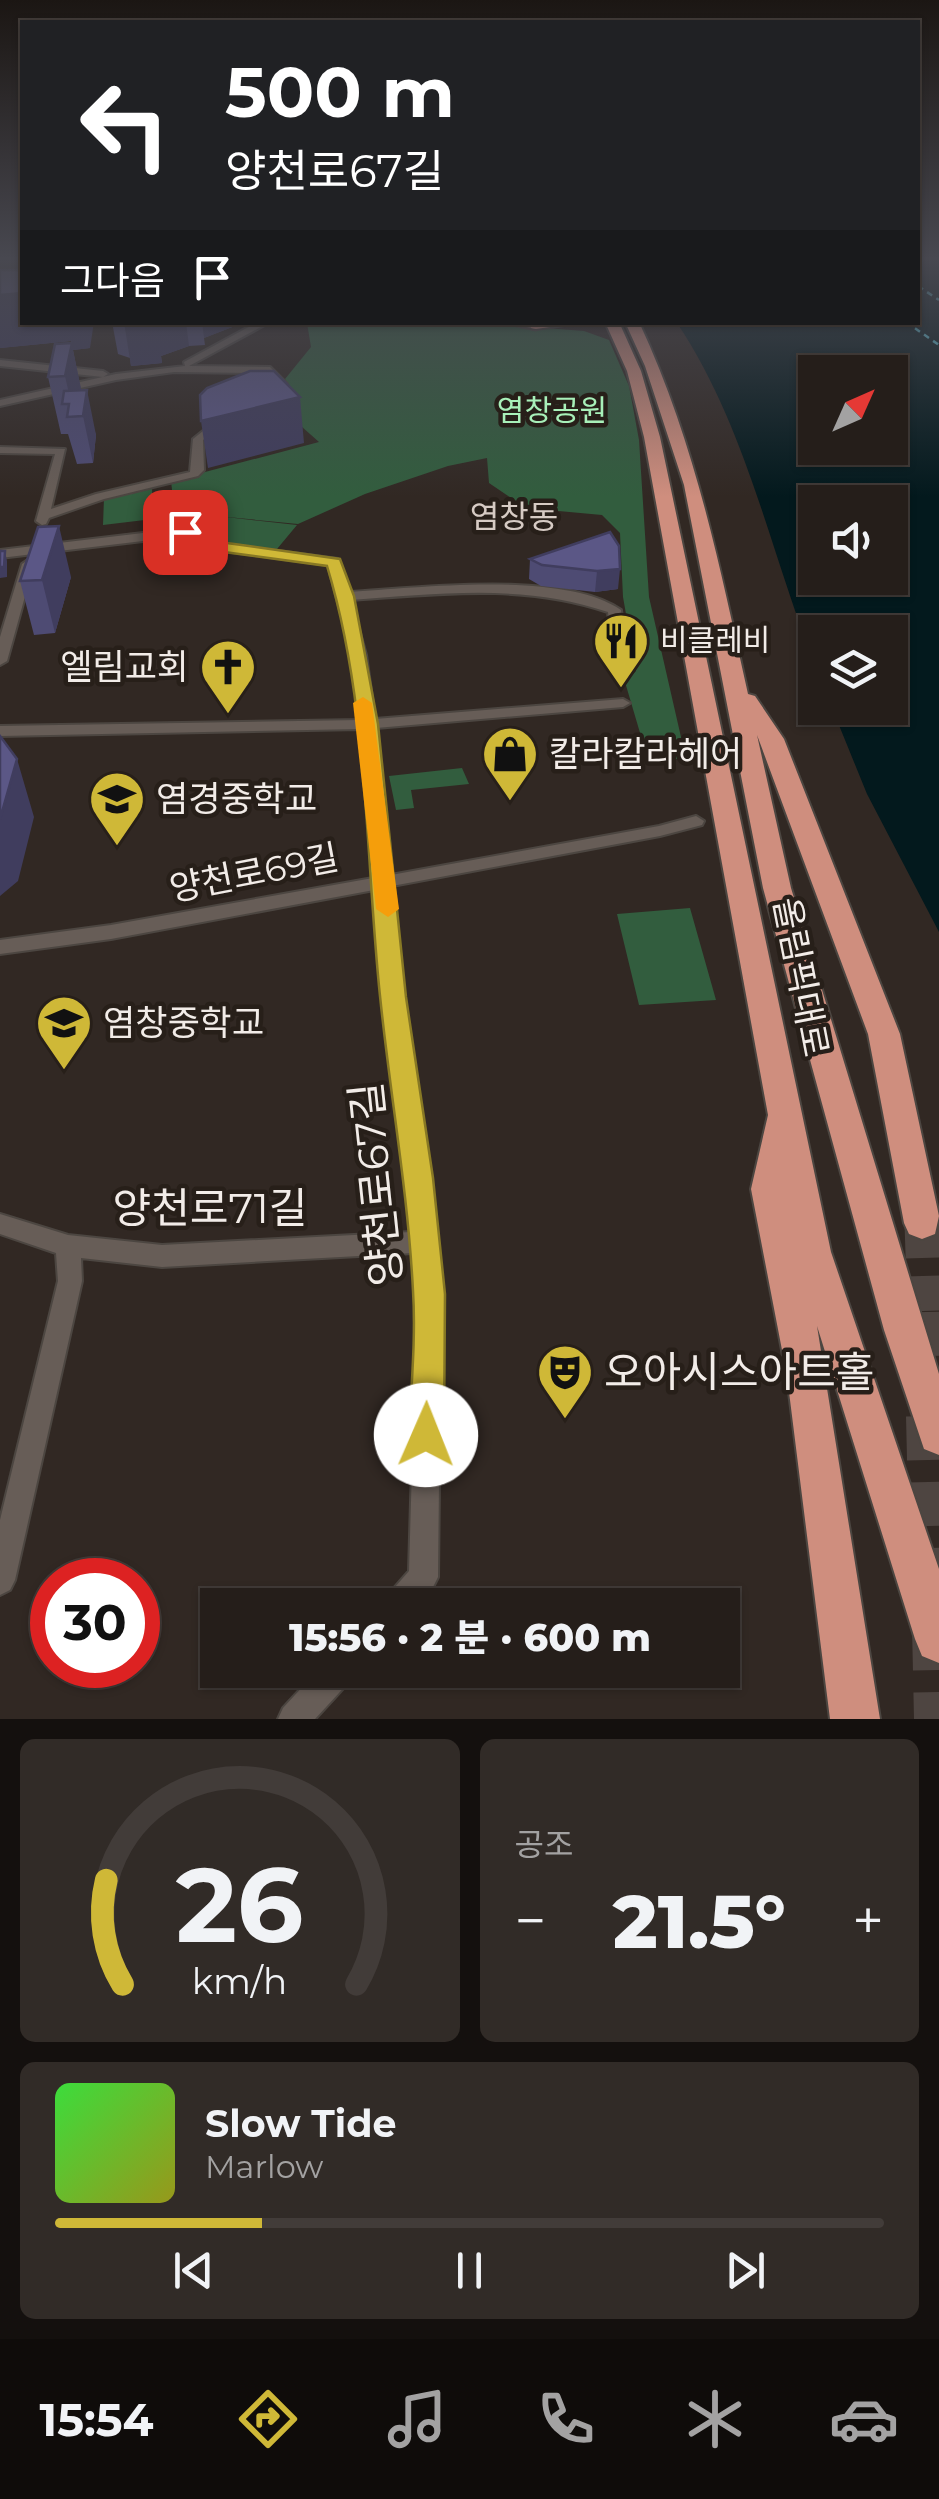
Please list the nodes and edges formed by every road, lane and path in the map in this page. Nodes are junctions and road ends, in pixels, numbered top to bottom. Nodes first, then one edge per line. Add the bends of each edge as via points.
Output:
1 (242, 336) edge
2 (619, 336) edge
3 (638, 336) edge
4 (0, 362) edge
5 (174, 370) junction
6 (123, 376) junction
7 (279, 396) edge
8 (0, 402) edge
9 (236, 414) edge
10 (0, 450) edge
11 (43, 516) junction
12 (34, 550) junction
13 (0, 554) edge
14 (345, 596) junction
15 (0, 661) edge
16 (621, 670) dead end
17 (738, 688) junction
18 (622, 703) dead end
19 (368, 724) junction
20 (0, 731) edge
21 (696, 821) dead end
22 (384, 881) junction
23 (0, 947) edge
24 (783, 1109) junction
25 (922, 1223) tunnel mouth
26 (0, 1224) edge
27 (424, 1242) junction
28 (68, 1246) junction
29 (939, 1434) tunnel mouth
30 (0, 1580) edge
31 (413, 1588) edge
32 (939, 1640) edge
33 (322, 1688) edge
34 (294, 1719) edge
35 (856, 1719) edge

1 - 5 street
2 - 24 highway, 올림픽대로 via 652,437
3 - 17 highway, 올림픽대로 via 693,485
4 - 6 street
5 - 6 street
5 - 7 street via 270,370 286,388
6 - 8 street
9 - 11 street via 198,439 194,474
10 - 11 street via 62,450
11 - 12 street
12 - 13 street, 양천로67길
12 - 14 street, 양천로67길 via 196,533 224,547 334,562
12 - 15 street
14 - 16 street via 507,587 591,600 614,610
14 - 19 street, 양천로67길
17 - 25 highway via 772,739 884,1034
17 - 29 highway, 올림픽대로 via 777,888
18 - 19 street
19 - 20 street
19 - 22 street, 양천로67길
21 - 22 street, 양천로69길
22 - 23 street, 양천로69길
22 - 27 street, 양천로67길
24 - 32 highway, 올림픽대로 via 812,1252
24 - 35 highway via 769,1188 807,1376
26 - 28 street, 양천로71길
27 - 28 street, 양천로71길 via 162,1256
27 - 31 street, 양천로67길 via 430,1294 423,1577
28 - 30 street via 70,1281
33 - 34 street

